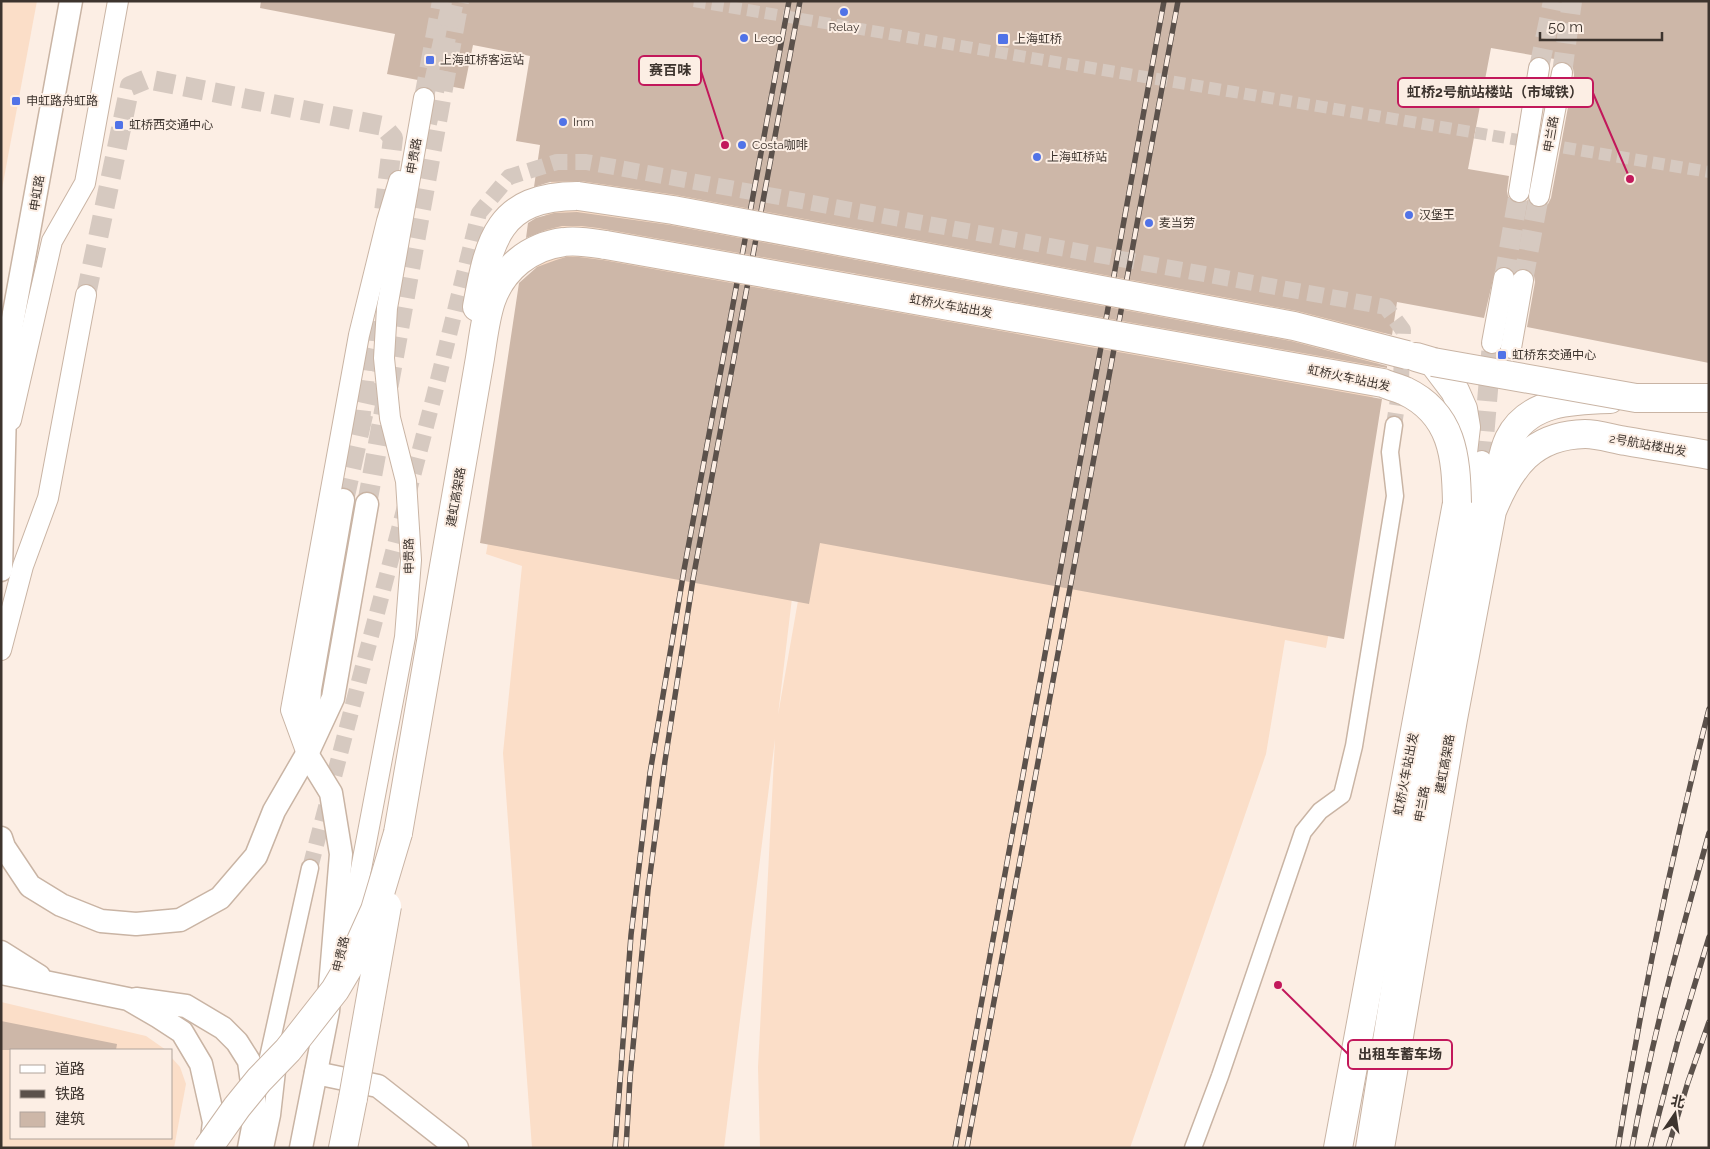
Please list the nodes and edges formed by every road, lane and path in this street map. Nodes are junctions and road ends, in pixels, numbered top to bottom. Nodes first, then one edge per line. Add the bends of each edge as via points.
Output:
1 (118, 1) edge
2 (70, 3) edge
3 (1539, 68) tunnel mouth
4 (1562, 73) tunnel mouth
5 (1519, 192) tunnel mouth
6 (1539, 196) tunnel mouth
7 (606, 245) joint
8 (1514, 279) tunnel mouth
9 (19, 294) junction
10 (86, 295) tunnel mouth
11 (1, 325) edge
12 (1502, 346) tunnel mouth
13 (480, 358) junction
14 (6, 359) junction
15 (1433, 362) junction
16 (1, 384) edge
17 (1636, 398) junction
18 (1709, 398) edge
19 (1394, 425) tunnel mouth
20 (1587, 434) joint
21 (5, 446) junction
22 (1709, 455) edge
23 (1482, 461) tunnel mouth
24 (343, 500) tunnel mouth
25 (1456, 503) junction
26 (367, 504) tunnel mouth
27 (1492, 511) junction
28 (1, 570) edge
29 (1, 650) edge
30 (307, 754) junction
31 (398, 833) junction
32 (1, 838) edge
33 (310, 868) tunnel mouth
34 (1, 952) edge
35 (290, 958) junction
36 (3, 973) edge
37 (51, 983) junction
38 (128, 999) junction
39 (328, 1011) junction
40 (316, 1073) junction
41 (256, 1112) junction
42 (210, 1148) edge
43 (249, 1148) edge
44 (265, 1148) edge
45 (301, 1148) edge
46 (343, 1148) edge
47 (457, 1148) edge
48 (1193, 1148) edge
49 (1338, 1148) edge
50 (1366, 1148) edge
51 (1380, 1148) edge

1 - 21 street via 85,183 52,241
2 - 9 main road, 申虹路
3 - 5 street
4 - 6 street, 申兰路
7 - 13 highway, 建虹高架路 via 563,242 534,252 508,269 491,300
7 - 25 highway, 虹桥火车站出发, bridge via 1383,383 1405,391 1438,418 1454,453
8 - 12 street
9 - 11 street
9 - 14 main road, 申虹路
10 - 29 street via 48,498 23,566
13 - 15 highway, bridge via 475,321 488,252 500,229 532,202 578,196 673,210 1294,326
13 - 31 highway, 建虹高架路
14 - 16 main road, 申虹路
14 - 21 main road
15 - 17 highway, bridge
15 - 25 highway, bridge via 1455,391 1463,408 1466,427
17 - 18 highway, bridge
17 - 27 highway, bridge via 1579,400 1546,407 1528,415 1518,425 1504,453
19 - 48 street via 1390,452 1395,496 1354,746 1342,795 1320,811 1303,832
20 - 22 highway, 2号航站楼出发
20 - 27 highway, 建虹高架路 via 1565,436 1529,452 1502,486
21 - 28 main road
23 - 50 street, 申兰路 via 1413,852
24 - 30 main road via 310,688
25 - 49 highway, 虹桥火车站出发
26 - 30 main road via 333,698
27 - 51 highway, 建虹高架路
30 - 32 main road via 274,811 256,856 220,898 180,920 136,924 101,921 61,905 30,886
30 - 39 main road, 申贵路 via 330,793 341,854
30 - 39 street, 申贵路 via 291,710 294,690 358,335 387,221 424,98 387,308 384,358 390,418 406,481 411,560 405,637 358,885
31 - 42 highway, bridge via 374,910 351,963 335,990 237,1107
31 - 46 highway, bridge
33 - 35 street
34 - 37 main road
35 - 41 street
35 - 44 street via 272,1115
36 - 37 main road
37 - 38 main road
38 - 41 main road via 186,1006 223,1028 249,1061
38 - 42 main road via 182,1032 201,1064 214,1122
39 - 40 main road, 申贵路
40 - 45 main road, 申贵路
40 - 47 main road via 378,1086
41 - 43 main road

